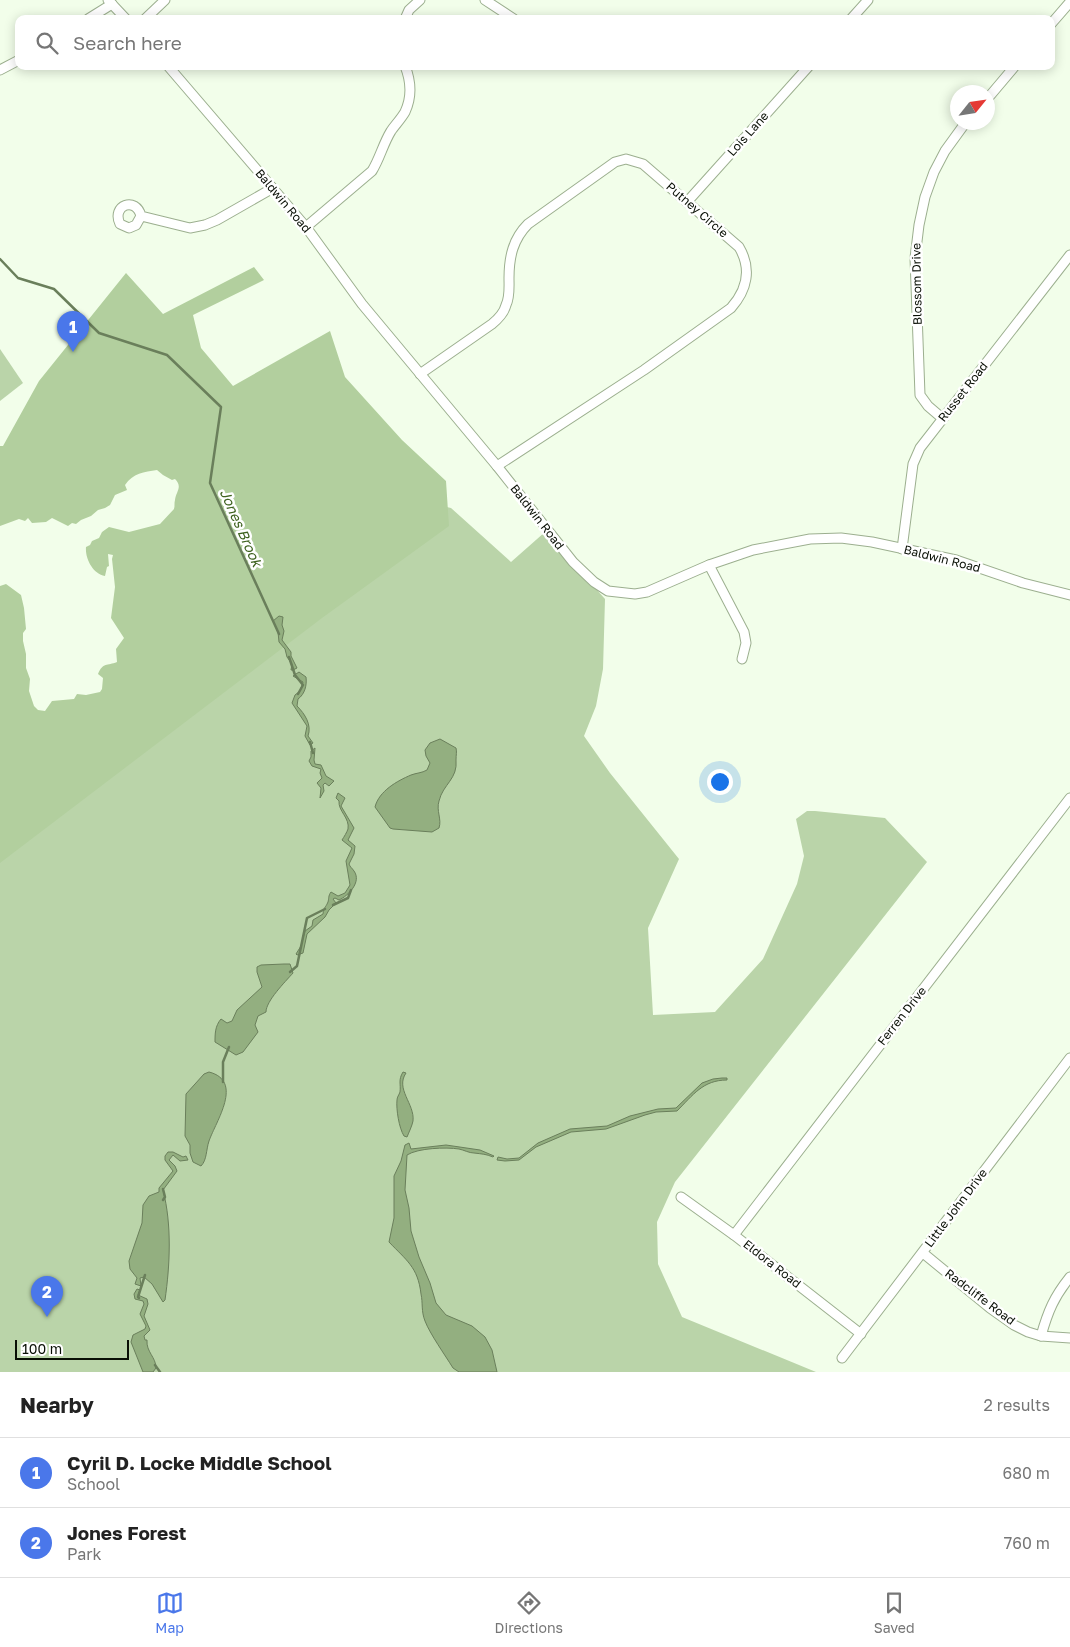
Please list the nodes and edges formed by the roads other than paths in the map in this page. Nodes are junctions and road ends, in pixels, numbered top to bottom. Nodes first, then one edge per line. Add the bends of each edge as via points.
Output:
1 (165, 0) edge
2 (420, 0) edge
3 (484, 0) edge
4 (868, 0) edge
5 (110, 2) edge
6 (1070, 2) edge
7 (93, 15) edge
8 (122, 15) edge
9 (149, 15) edge
10 (407, 15) edge
11 (508, 15) edge
12 (855, 15) edge
13 (1055, 19) edge
14 (15, 62) edge
15 (0, 70) edge
16 (171, 70) edge
17 (406, 70) edge
18 (805, 70) edge
19 (1012, 70) edge
20 (995, 90) edge
21 (960, 130) edge
22 (273, 188) junction
23 (687, 202) junction
24 (141, 216) dead end
25 (306, 226) junction
26 (1070, 255) edge
27 (420, 374) junction
28 (942, 418) junction
29 (497, 466) junction
30 (902, 549) junction
31 (709, 565) junction
32 (1070, 595) edge
33 (742, 659) dead end
34 (1070, 798) edge
35 (1070, 1058) edge
36 (681, 1197) dead end
37 (734, 1235) junction
38 (922, 1253) junction
39 (1070, 1277) edge
40 (861, 1334) junction
41 (1041, 1336) junction
42 (1070, 1338) edge
43 (842, 1358) dead end

1 - 9 street
2 - 10 street
3 - 11 street
4 - 12 street
5 - 7 street
5 - 8 street
6 - 13 street
14 - 15 street
16 - 22 street, Baldwin Road
17 - 25 street via 410,88 405,113 390,132 372,171
18 - 23 street, Lois Lane
19 - 20 street
21 - 28 street, Blossom Drive via 934,172 916,241 920,395
22 - 24 street via 217,220 190,228
22 - 25 street, Baldwin Road
23 - 27 street, Putney Circle via 644,164 626,159 608,165 519,233 511,253 509,297 500,316
23 - 29 street, Putney Circle via 744,255 747,279 736,302 644,370
25 - 27 street, Baldwin Road via 362,304
26 - 28 street, Russet Road
27 - 29 street, Baldwin Road
28 - 30 street, Russet Road via 920,448 913,464
29 - 31 street, Baldwin Road via 581,571 608,591 647,592
30 - 31 street, Baldwin Road via 856,539 810,539 753,550
30 - 32 street, Baldwin Road via 956,560
31 - 33 street via 744,632 746,643
34 - 37 street, Ferren Drive
35 - 38 street, Little John Drive
36 - 37 street, Eldora Road
37 - 40 street, Eldora Road
38 - 40 street, Little John Drive
38 - 41 street, Radcliffe Road via 1014,1325
39 - 41 street via 1048,1311
40 - 43 street, Little John Drive
41 - 42 street, Radcliffe Road

